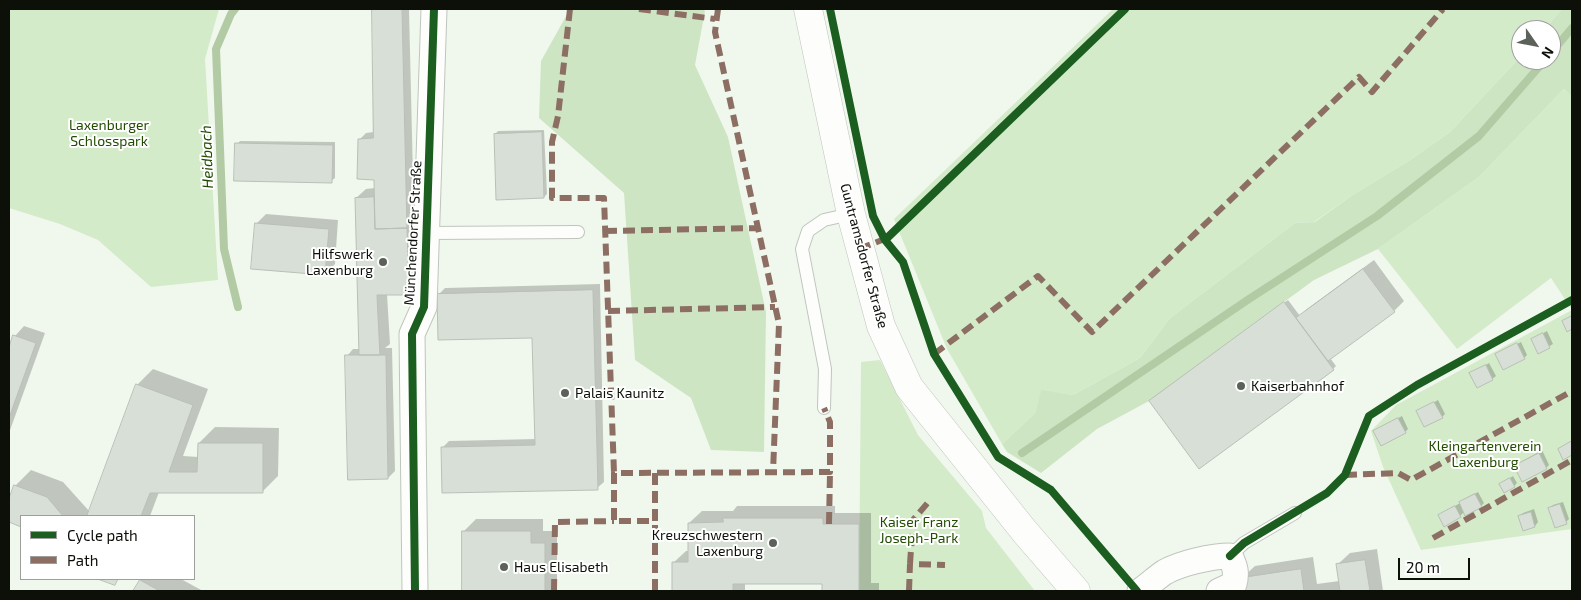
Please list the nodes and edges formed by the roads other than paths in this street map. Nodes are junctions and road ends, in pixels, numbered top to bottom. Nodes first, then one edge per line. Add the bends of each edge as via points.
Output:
1 (434, 9) edge
2 (808, 9) edge
3 (851, 214) junction
4 (578, 232) dead end
5 (428, 233) junction
6 (824, 408) dead end
7 (1296, 513) dead end
8 (1232, 561) junction
9 (415, 591) edge
10 (1076, 591) edge
11 (1140, 591) edge
12 (1219, 591) edge

1 - 5 street, Münchendorfer Straße
2 - 3 main road, Guntramsdorfer Straße
3 - 6 lane via 824,220 808,231 802,249 825,369
3 - 10 main road, Guntramsdorfer Straße via 881,326 909,386
4 - 5 lane
5 - 9 street, Münchendorfer Straße via 424,307 412,334
7 - 8 lane via 1244,542
8 - 11 street via 1222,556 1178,566
8 - 12 street via 1236,575 1234,584

